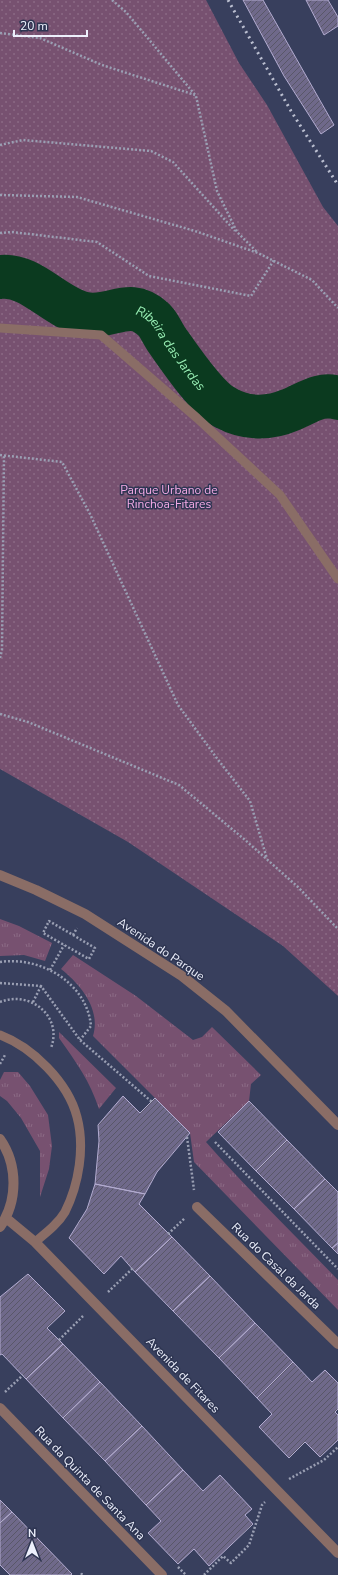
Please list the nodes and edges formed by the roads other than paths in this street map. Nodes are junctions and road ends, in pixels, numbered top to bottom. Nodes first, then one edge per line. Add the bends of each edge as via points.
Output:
1 (0, 328) edge
2 (338, 579) edge
3 (0, 875) edge
4 (0, 1035) edge
5 (338, 1125) edge
6 (0, 1138) edge
7 (196, 1207) road end
8 (6, 1218) junction
9 (0, 1227) edge
10 (36, 1242) junction
11 (338, 1344) edge
12 (0, 1408) edge
13 (338, 1553) edge
14 (162, 1575) edge

1 - 2 lane via 101,336 198,418 280,495
3 - 5 street, Avenida do Parque via 85,914 182,976 226,1011
4 - 10 lane via 13,1040 40,1060 70,1098 77,1116 80,1160 72,1194 64,1212 51,1229
6 - 8 street via 6,1146 13,1170 13,1194
7 - 11 street, Rua do Casal da Jarda
8 - 9 street
8 - 10 street, Avenida de Fitares
10 - 13 street, Avenida de Fitares
12 - 14 street, Rua da Quinta de Santa Ana

